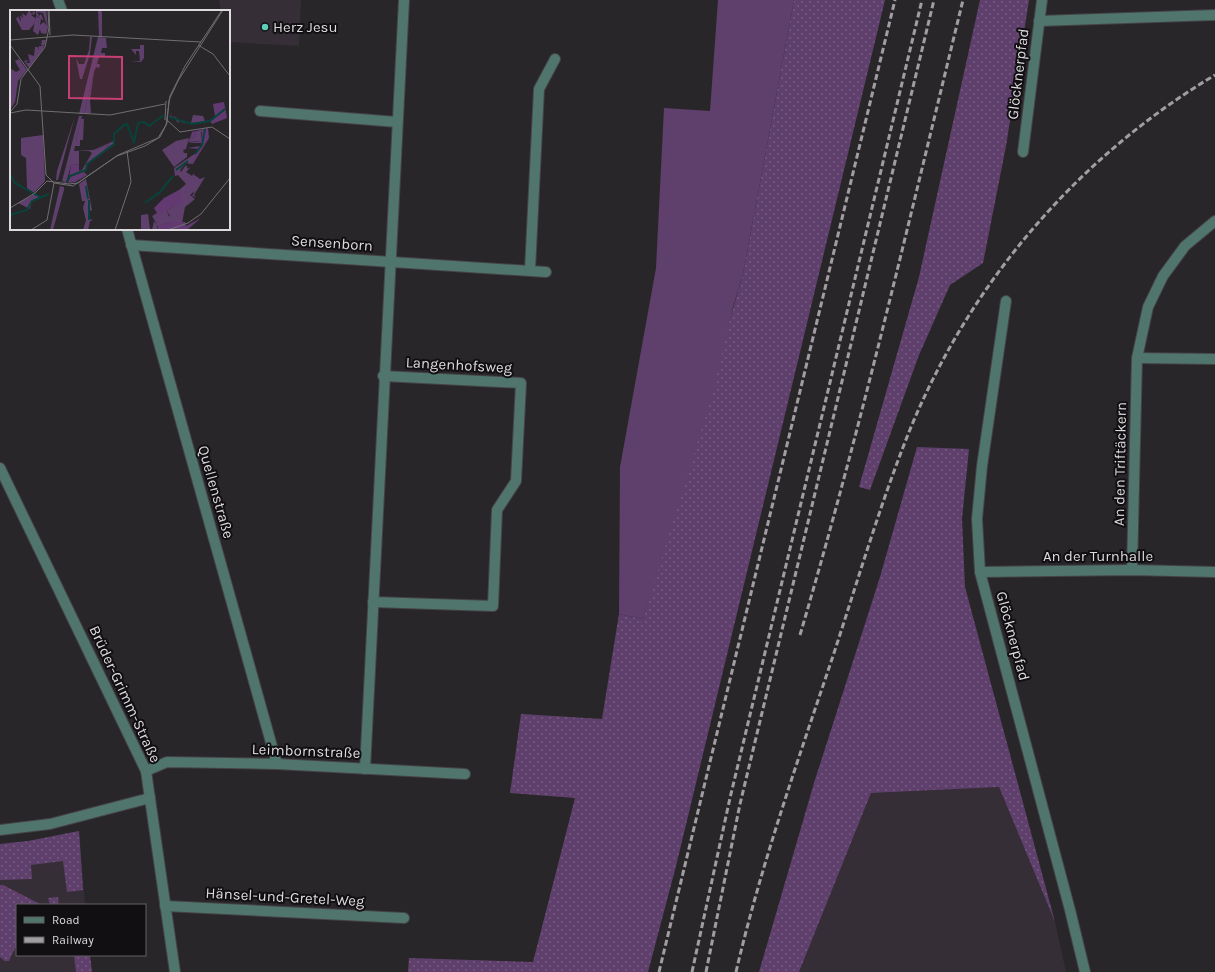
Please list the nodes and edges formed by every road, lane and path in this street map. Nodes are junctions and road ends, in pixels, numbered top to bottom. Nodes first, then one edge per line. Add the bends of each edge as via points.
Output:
1 (58, 0) edge
2 (404, 0) edge
3 (1042, 0) edge
4 (62, 10) edge
5 (1215, 15) edge
6 (1039, 21) junction
7 (555, 59) dead end
8 (260, 111) dead end
9 (397, 122) junction
10 (1023, 152) dead end
11 (1215, 221) edge
12 (127, 230) edge
13 (131, 245) junction
14 (390, 262) junction
15 (530, 270) junction
16 (546, 272) dead end
17 (1006, 301) dead end
18 (1137, 358) junction
19 (1215, 359) edge
20 (383, 376) junction
21 (0, 468) edge
22 (1132, 570) junction
23 (980, 572) junction
24 (1215, 572) edge
25 (373, 602) junction
26 (277, 764) junction
27 (365, 769) junction
28 (146, 771) junction
29 (465, 774) dead end
30 (150, 798) junction
31 (0, 830) edge
32 (165, 906) junction
33 (404, 918) dead end
34 (175, 972) edge
35 (1085, 972) edge

1 - 4 street
2 - 9 street, Langenhofsweg
3 - 6 street, Glöcknerpfad
5 - 6 street
6 - 10 street, Glöcknerpfad
7 - 15 street via 539,89
8 - 9 street
9 - 14 street, Langenhofsweg
11 - 18 street, An den Triftäckern via 1185,246 1163,276 1148,307
12 - 13 street, Quellenstraße
13 - 14 street, Sensenborn
13 - 26 street, Quellenstraße
14 - 15 street, Sensenborn
14 - 20 street, Langenhofsweg
15 - 16 street, Sensenborn
17 - 23 street, Glöcknerpfad via 982,466 977,519
18 - 19 street
18 - 22 street, An den Triftäckern
20 - 25 street, Langenhofsweg
20 - 25 street, Langenhofsweg via 521,383 521,390 516,481 497,510 493,606
21 - 28 street, Brüder-Grimm-Straße
22 - 23 street, An der Turnhalle
22 - 24 street, An der Turnhalle
23 - 35 street, Glöcknerpfad
25 - 27 street, Langenhofsweg
26 - 27 street, Leimbornstraße
26 - 28 street, Leimbornstraße via 166,762
27 - 29 street, Leimbornstraße
28 - 30 street, Brüder-Grimm-Straße
30 - 31 street via 50,824
30 - 32 street, Brüder-Grimm-Straße
32 - 33 street, Hänsel-und-Gretel-Weg
32 - 34 street, Brüder-Grimm-Straße

